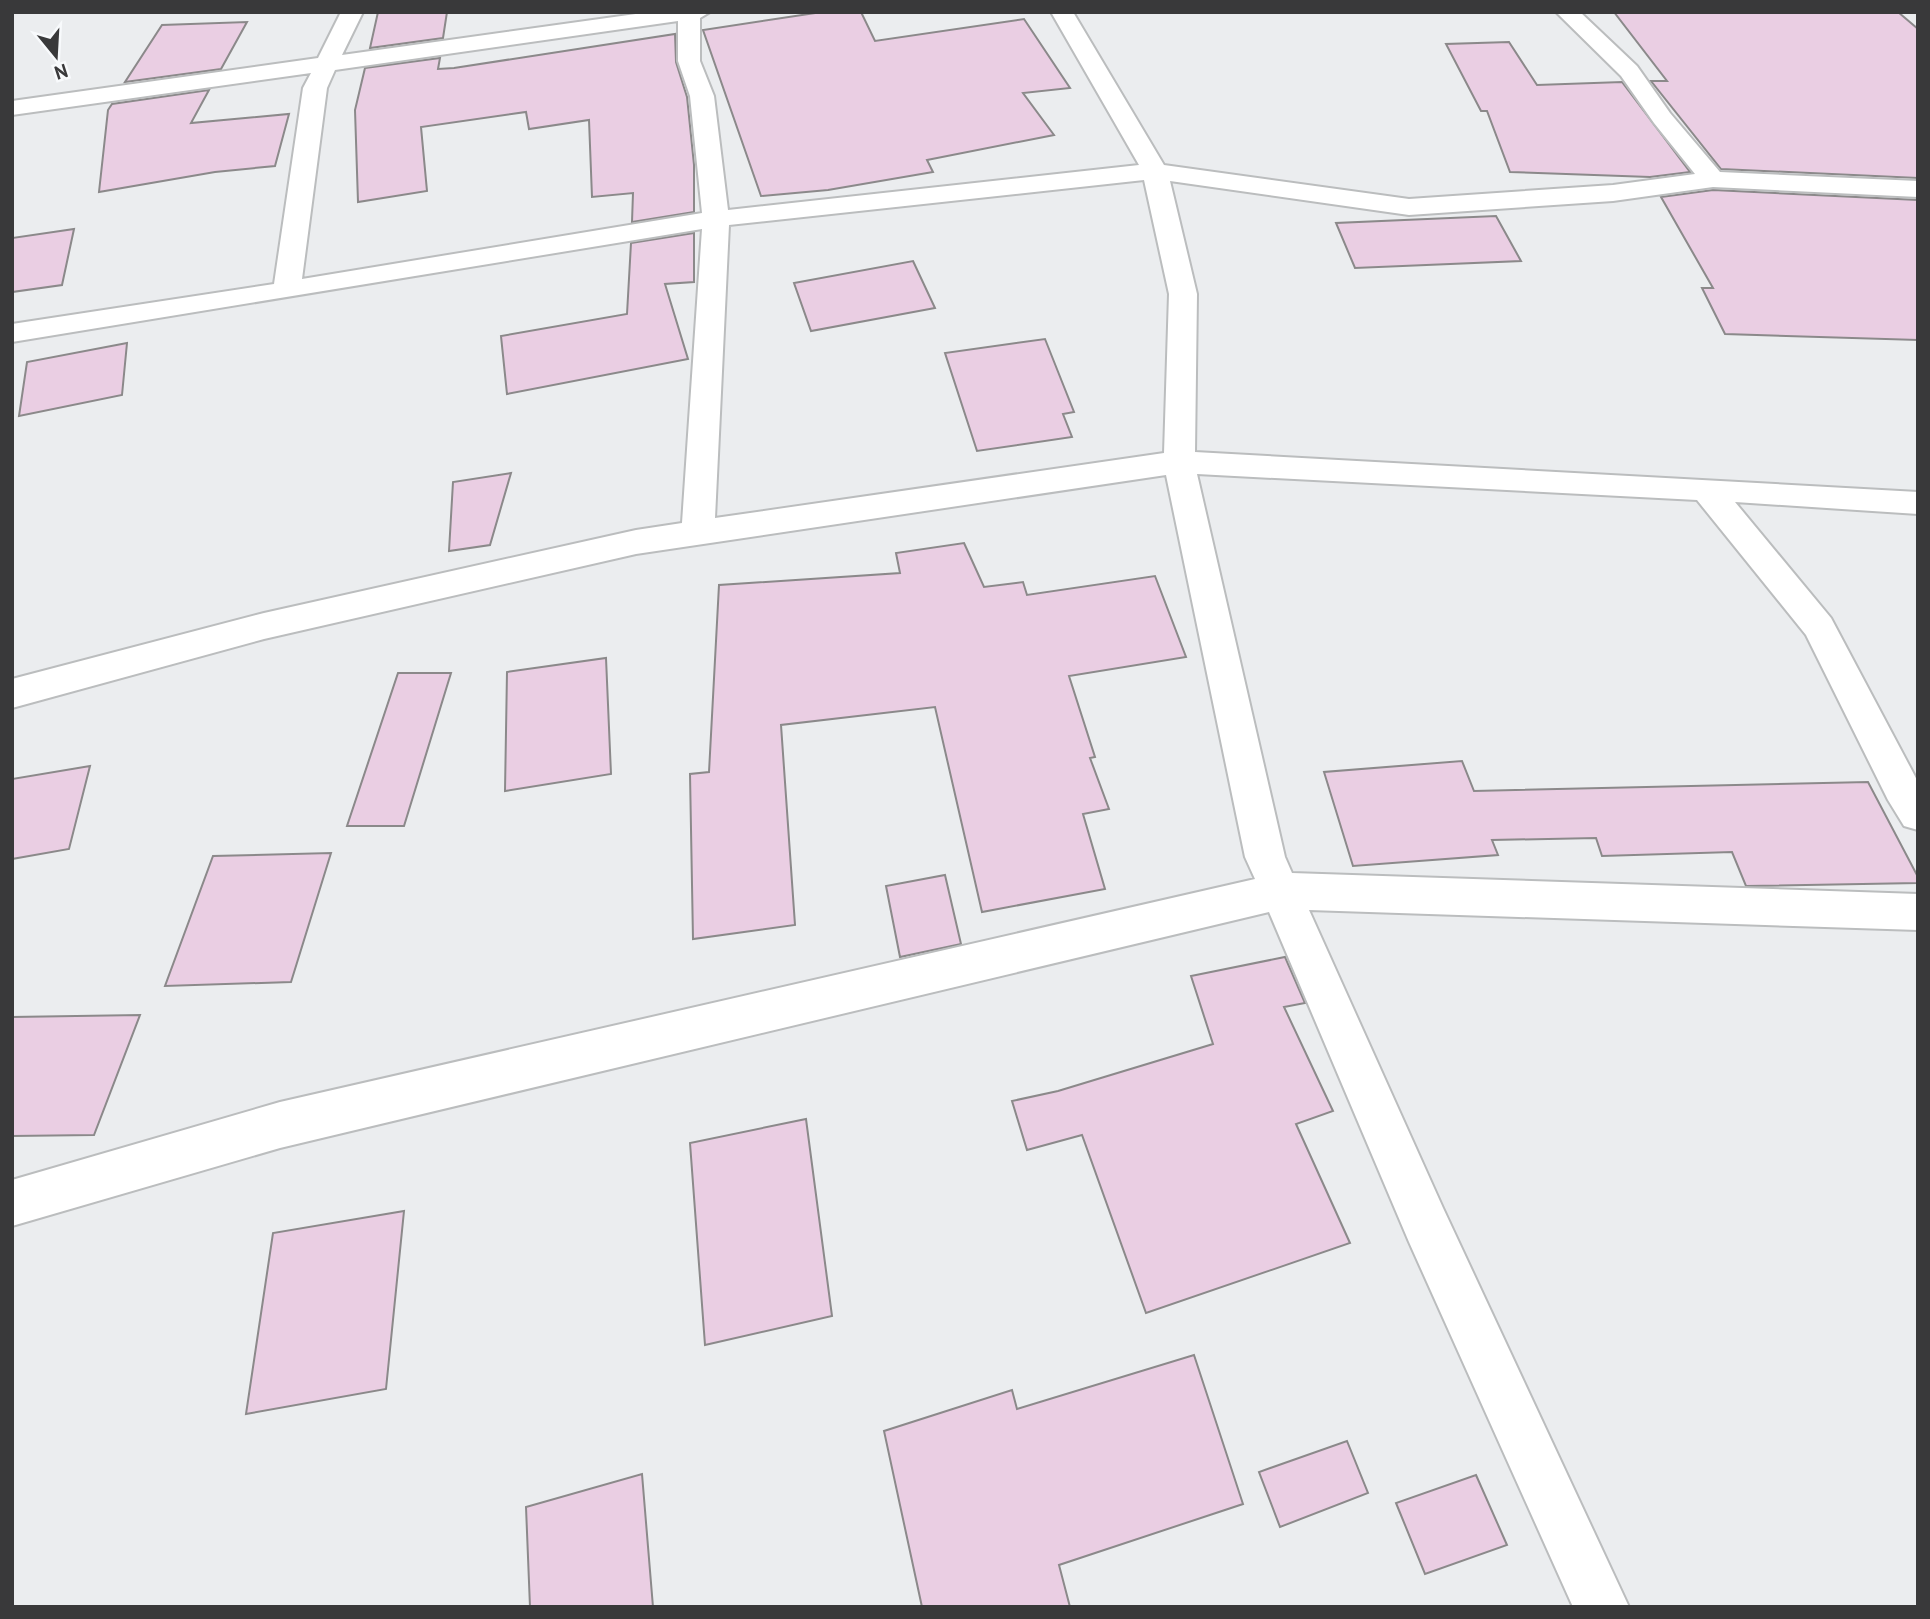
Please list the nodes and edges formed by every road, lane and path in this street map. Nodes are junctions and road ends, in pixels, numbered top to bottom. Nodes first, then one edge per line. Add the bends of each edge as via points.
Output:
1 (352, 12) edge
2 (1062, 12) edge
3 (1566, 12) edge
4 (692, 13) edge
5 (327, 63) junction
6 (12, 108) edge
7 (1155, 171) junction
8 (1713, 179) junction
9 (1918, 189) edge
10 (716, 219) junction
11 (287, 290) junction
12 (12, 333) edge
13 (1180, 462) junction
14 (1706, 489) junction
15 (1918, 503) edge
16 (698, 532) junction
17 (12, 694) edge
18 (1918, 814) edge
19 (1281, 891) junction
20 (1918, 912) edge
21 (12, 1203) edge
22 (1601, 1607) edge

1 - 5 street
2 - 7 street
3 - 8 street via 1629,71
4 - 5 street
4 - 10 street via 689,61 702,96
5 - 6 street
5 - 11 street via 315,88
7 - 8 street via 1409,207 1613,193
7 - 10 street
7 - 13 street via 1184,294
8 - 9 street
10 - 11 street
10 - 16 street
11 - 12 street
13 - 14 street
13 - 16 street
13 - 19 street via 1265,856
14 - 15 street
14 - 18 street via 1819,627
16 - 17 street via 264,626
19 - 20 street
19 - 21 street via 280,1125
19 - 22 street via 1426,1226

